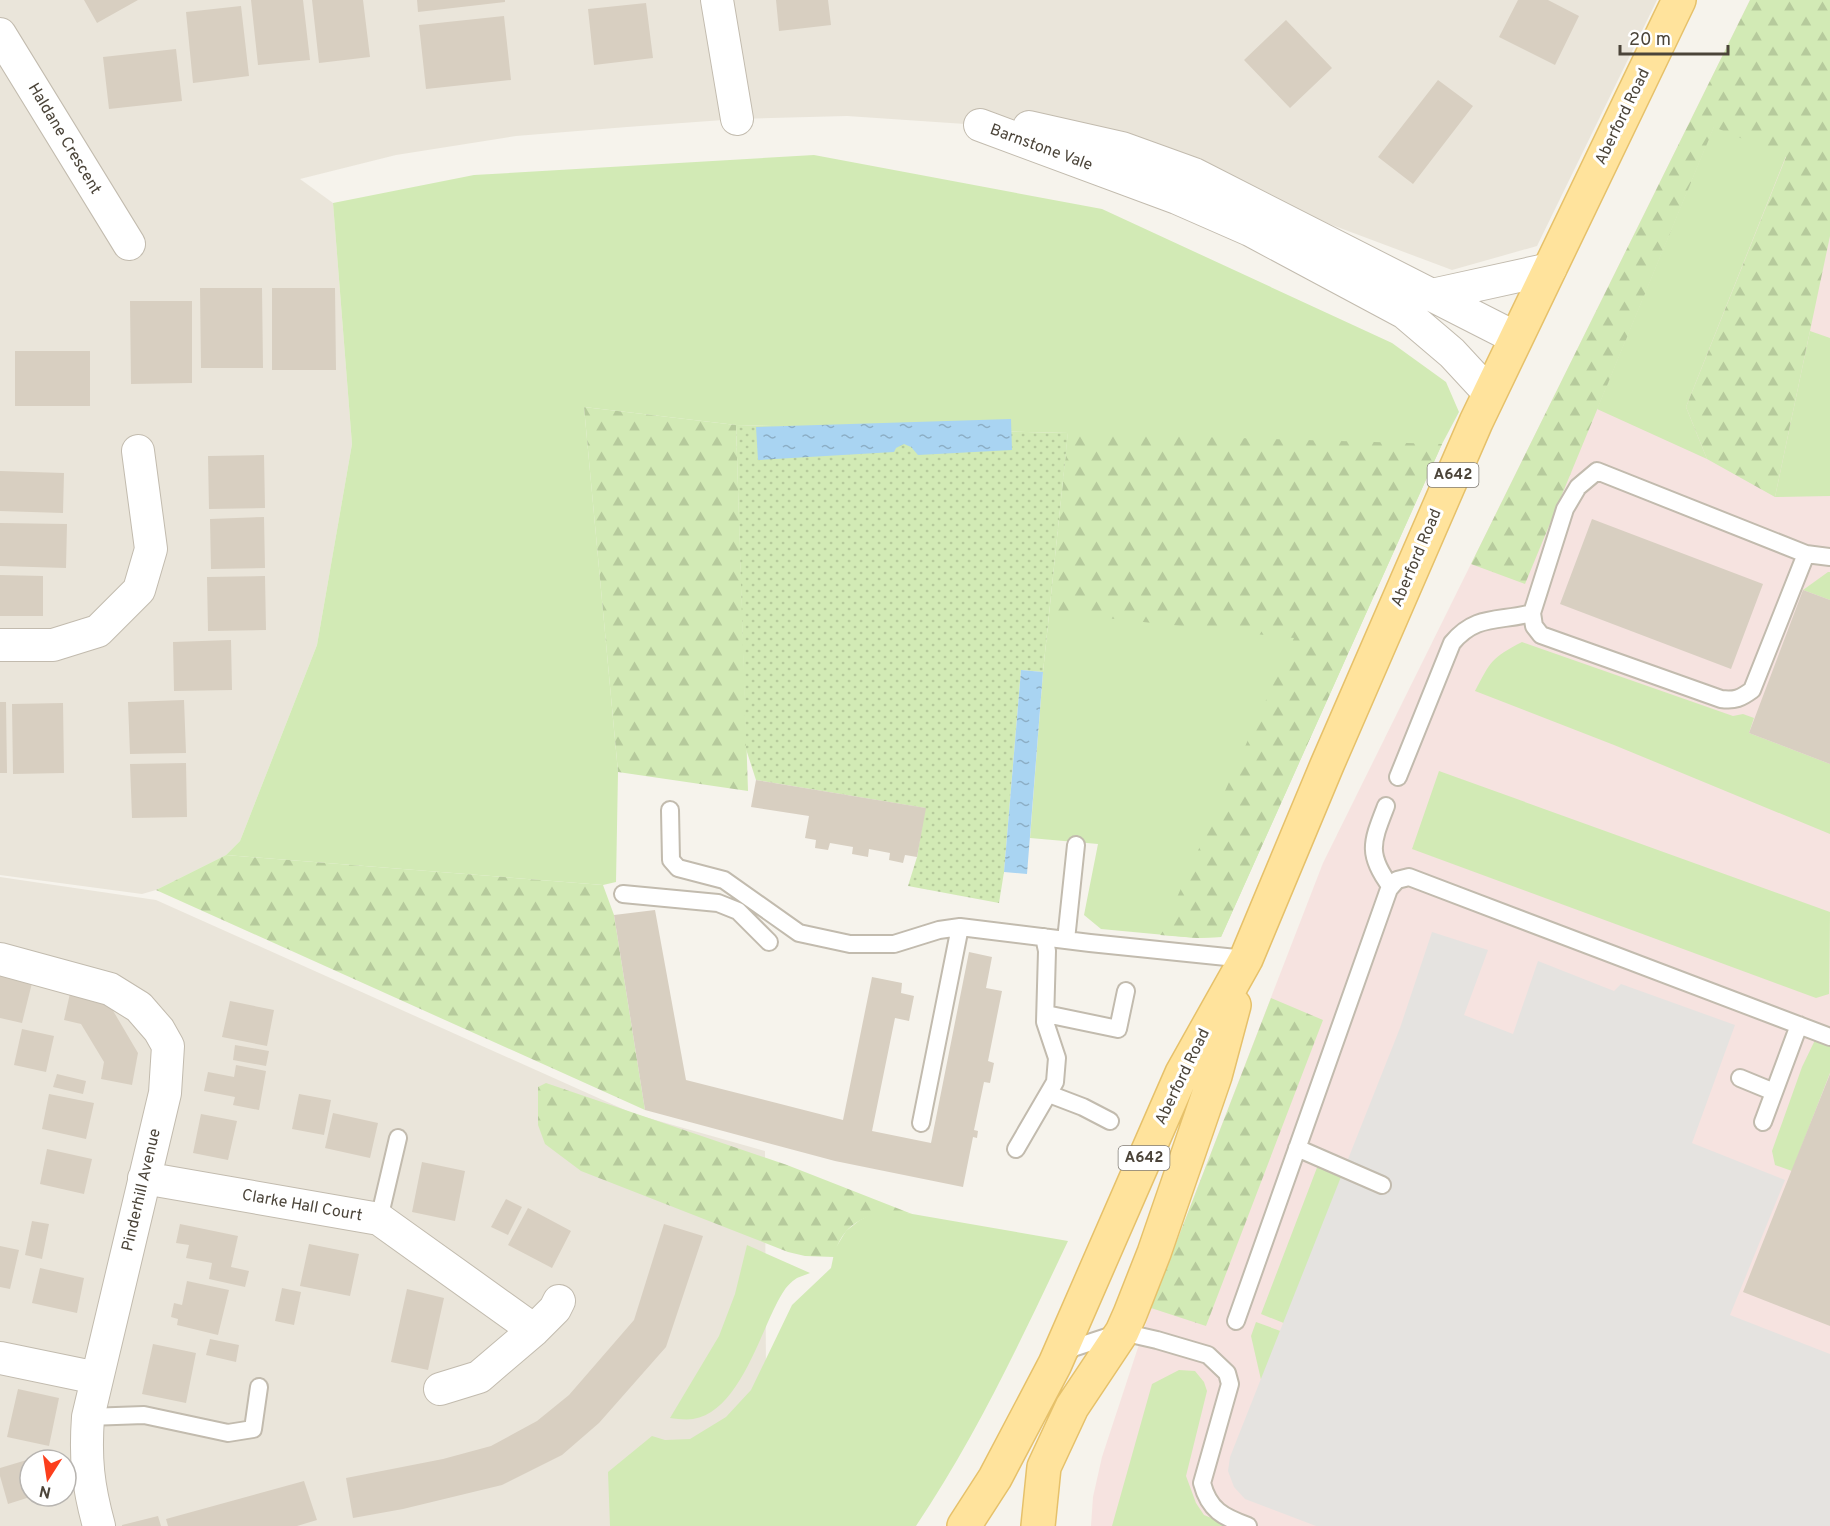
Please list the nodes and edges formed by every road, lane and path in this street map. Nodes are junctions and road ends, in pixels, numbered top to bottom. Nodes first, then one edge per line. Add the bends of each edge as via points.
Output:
1 (717, 0) edge
2 (1679, 0) edge
3 (0, 34) edge
4 (737, 119) dead end
5 (129, 244) dead end
6 (1550, 269) junction
7 (1432, 295) junction
8 (1516, 338) junction
9 (1490, 393) junction
10 (138, 451) dead end
11 (1806, 554) junction
12 (1830, 557) edge
13 (1532, 613) junction
14 (0, 645) edge
15 (1398, 777) dead end
16 (1386, 806) dead end
17 (670, 810) dead end
18 (1076, 844) dead end
19 (1391, 887) junction
20 (623, 894) dead end
21 (960, 927) junction
22 (1044, 937) junction
23 (1066, 940) junction
24 (769, 942) dead end
25 (0, 959) edge
26 (1246, 959) junction
27 (1126, 991) dead end
28 (1046, 1014) junction
29 (1799, 1025) junction
30 (1830, 1037) edge
31 (1740, 1078) dead end
32 (1774, 1092) junction
33 (1049, 1094) junction
34 (1110, 1121) dead end
35 (1762, 1122) dead end
36 (921, 1124) dead end
37 (398, 1138) dead end
38 (1016, 1149) dead end
39 (1297, 1149) junction
40 (144, 1178) junction
41 (1382, 1185) dead end
42 (379, 1219) junction
43 (559, 1301) dead end
44 (1236, 1321) dead end
45 (1126, 1323) junction
46 (534, 1330) junction
47 (0, 1358) edge
48 (1055, 1364) junction
49 (97, 1378) junction
50 (259, 1387) dead end
51 (440, 1389) dead end
52 (88, 1417) junction
53 (99, 1526) edge
54 (964, 1526) edge
55 (1038, 1526) edge
56 (1248, 1526) edge

1 - 4 street
2 - 6 main road, Aberford Road / A642
3 - 5 street, Haldane Crescent
6 - 7 street
6 - 8 main road, Aberford Road / A642
7 - 8 street, Barnstone Vale
7 - 9 street, Barnstone Vale via 1167,163 1046,130 980,125 1177,198 1250,230 1405,313 1452,353
8 - 9 main road, Aberford Road / A642
9 - 26 main road, Aberford Road / A642
10 - 14 street via 151,549 139,590 98,631 52,645
11 - 12 lane
11 - 13 lane via 1597,471 1578,487 1565,509
11 - 13 lane via 1752,690 1734,701 1541,635 1534,626
13 - 15 lane via 1480,621 1463,630 1452,643
16 - 19 lane via 1373,850 1378,870
17 - 21 lane via 671,860 678,868 724,880 799,933 850,944 894,944
18 - 23 lane
19 - 29 lane via 1397,880 1409,878
19 - 39 lane
20 - 24 lane via 718,903 738,911
21 - 22 lane
21 - 36 lane
22 - 23 lane
22 - 28 lane
23 - 26 lane
25 - 40 street, Pinderhill Avenue via 110,989 139,1007 159,1030 168,1046 165,1093
26 - 45 main road, Aberford Road / A642 via 1215,1076
26 - 48 main road, Aberford Road / A642 via 1182,1073
27 - 28 lane via 1118,1029
28 - 33 lane via 1057,1058 1055,1082
29 - 30 lane
29 - 32 lane
31 - 32 lane
32 - 35 lane
33 - 34 lane
33 - 38 lane
37 - 42 lane
39 - 41 lane
39 - 44 lane
40 - 42 street, Clarke Hall Court
40 - 49 street, Pinderhill Avenue
42 - 46 street, Clarke Hall Court
43 - 46 street
45 - 48 lane, Aberford Road / A642 via 1073,1348
45 - 55 main road, Aberford Road / A642 via 1071,1407 1054,1442 1044,1467
45 - 56 lane via 1157,1340 1208,1355 1227,1373 1230,1384 1202,1483 1205,1495 1220,1515
46 - 51 street via 480,1377
47 - 49 street
48 - 54 main road, Aberford Road / A642 via 995,1478
49 - 52 street, Pinderhill Avenue
50 - 52 lane via 253,1429 228,1433 144,1415
52 - 53 street, Pinderhill Avenue via 85,1453

